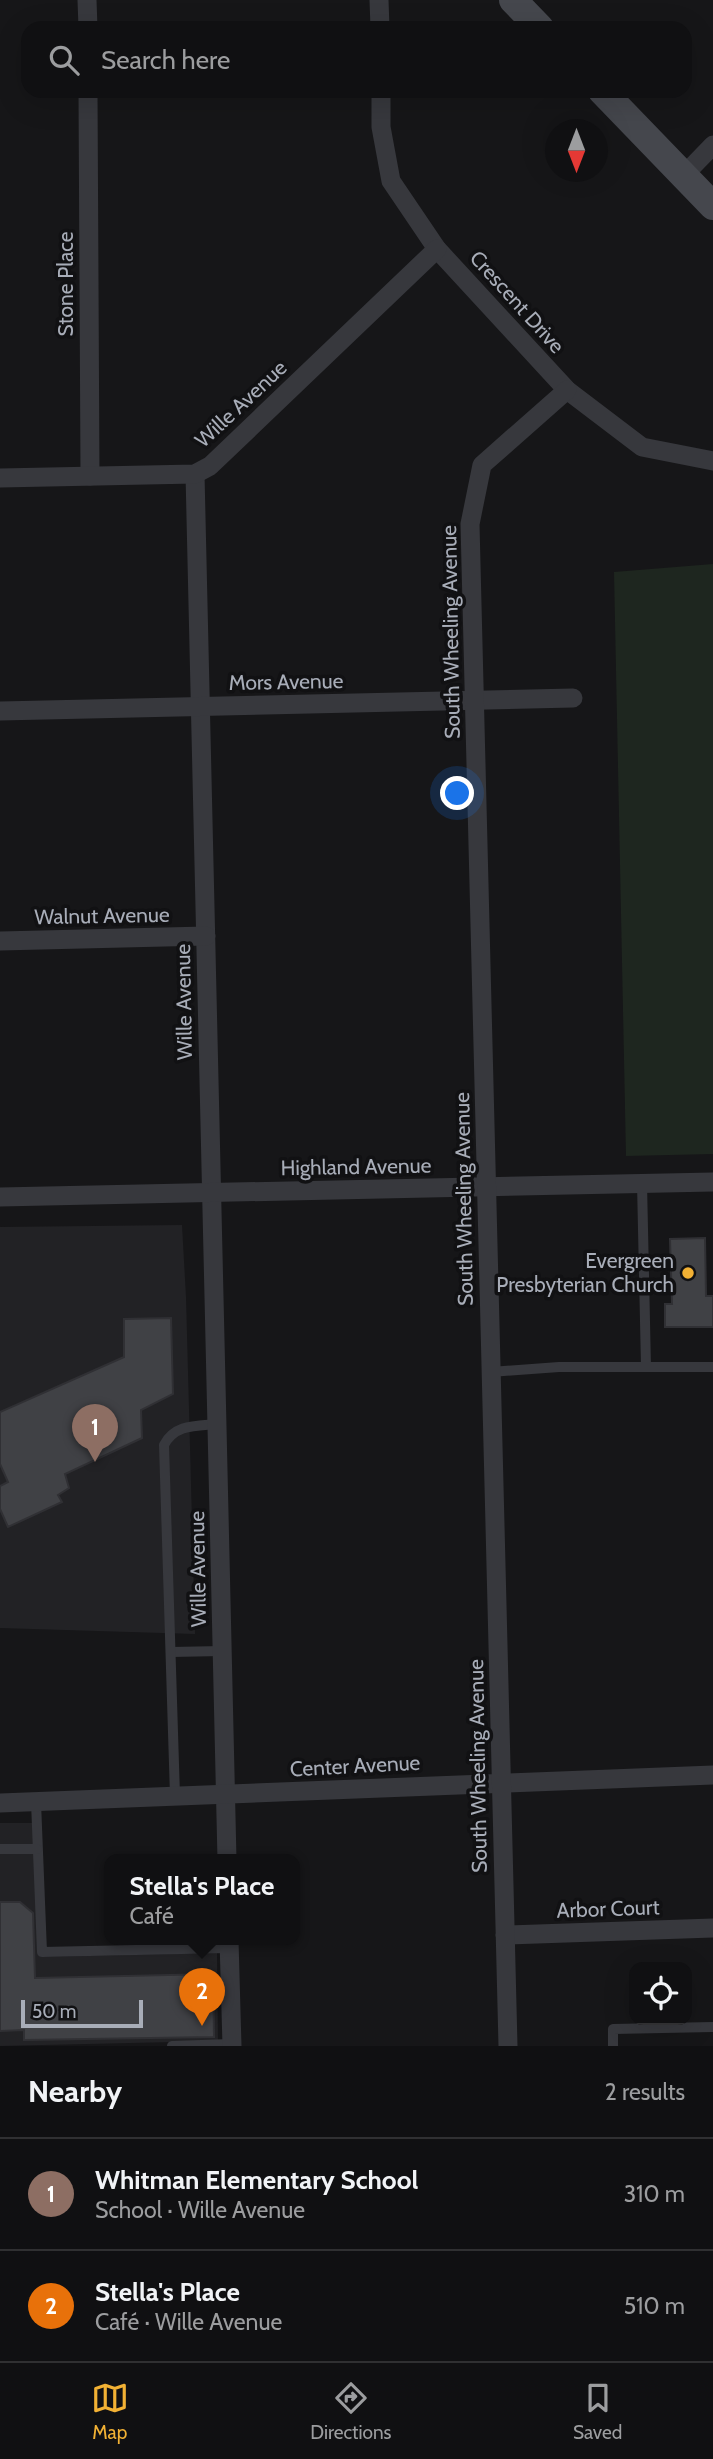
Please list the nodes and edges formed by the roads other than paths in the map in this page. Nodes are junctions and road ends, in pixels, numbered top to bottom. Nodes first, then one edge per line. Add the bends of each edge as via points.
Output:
1 (88, 0) edge
2 (379, 0) edge
3 (513, 0) edge
4 (88, 21) edge
5 (380, 21) edge
6 (533, 21) edge
7 (88, 98) edge
8 (381, 98) edge
9 (609, 98) edge
10 (713, 145) edge
11 (684, 174) junction
12 (713, 206) edge
13 (438, 249) junction
14 (566, 390) junction
15 (713, 460) edge
16 (195, 474) junction
17 (90, 476) junction
18 (0, 478) edge
19 (573, 698) dead end
20 (474, 700) junction
21 (200, 707) junction
22 (0, 711) edge
23 (206, 936) junction
24 (0, 941) edge
25 (713, 1182) edge
26 (642, 1183) junction
27 (486, 1187) junction
28 (212, 1193) junction
29 (0, 1197) edge
30 (646, 1367) junction
31 (713, 1367) edge
32 (491, 1372) junction
33 (217, 1424) junction
34 (222, 1651) junction
35 (171, 1652) junction
36 (713, 1775) edge
37 (501, 1783) junction
38 (226, 1795) junction
39 (175, 1796) junction
40 (36, 1802) junction
41 (0, 1803) edge
42 (0, 1849) edge
43 (37, 1849) junction
44 (227, 1854) edge
45 (713, 1928) edge
46 (505, 1935) junction
47 (206, 1945) edge
48 (229, 1945) edge
49 (713, 2027) edge
50 (232, 2045) edge
51 (172, 2046) edge
52 (508, 2046) edge
53 (613, 2046) edge

1 - 4 street
2 - 5 street
3 - 6 main road
7 - 17 street, Stone Place
8 - 13 street, Crescent Drive via 391,181
9 - 11 main road
10 - 11 street
11 - 12 main road
13 - 14 street, Crescent Drive
13 - 16 street, Wille Avenue via 211,466
14 - 15 street, Crescent Drive via 642,447
14 - 20 street, South Wheeling Avenue via 482,466 470,524
16 - 17 street
16 - 21 street, Wille Avenue
17 - 18 street
19 - 20 street, Mors Avenue
20 - 21 street, Mors Avenue
20 - 27 street, South Wheeling Avenue
21 - 22 street, Mors Avenue
21 - 23 street, Wille Avenue
23 - 24 street, Walnut Avenue
23 - 28 street, Wille Avenue
25 - 26 street, Highland Avenue
26 - 27 street, Highland Avenue
26 - 30 lane
27 - 28 street, Highland Avenue
27 - 32 street, South Wheeling Avenue
28 - 29 street, Highland Avenue
28 - 33 street, Wille Avenue
30 - 31 lane
30 - 32 lane
32 - 37 street, South Wheeling Avenue
33 - 34 street, Wille Avenue
33 - 35 lane via 176,1430 164,1446
34 - 35 lane
34 - 38 street, Wille Avenue
35 - 39 lane
36 - 37 street, Center Avenue
37 - 38 street, Center Avenue
37 - 46 street, South Wheeling Avenue
38 - 39 street, Center Avenue
38 - 44 street, Wille Avenue
39 - 40 street, Center Avenue
40 - 41 street, Center Avenue
40 - 43 lane
42 - 43 lane
43 - 47 lane via 42,1952
45 - 46 street, Arbor Court
46 - 52 street, South Wheeling Avenue
48 - 50 street
49 - 53 lane via 613,2029
50 - 51 lane

